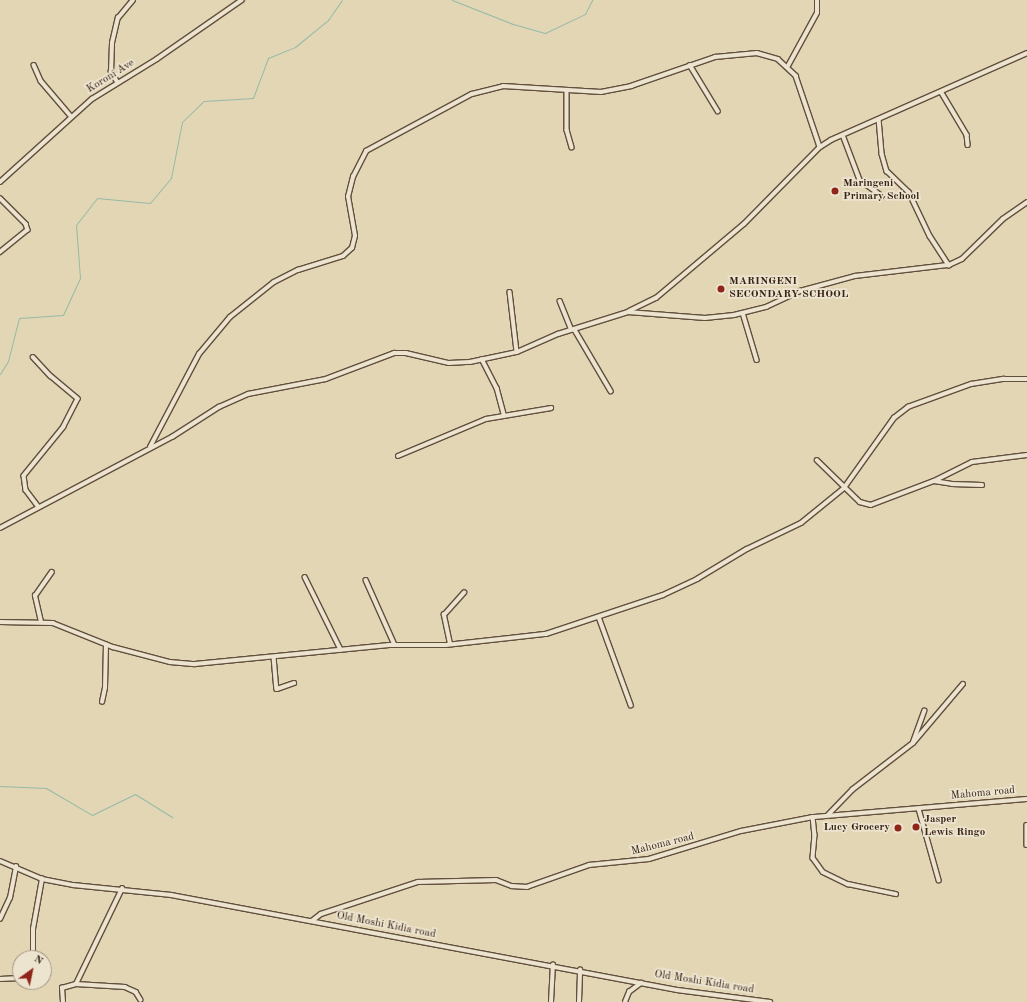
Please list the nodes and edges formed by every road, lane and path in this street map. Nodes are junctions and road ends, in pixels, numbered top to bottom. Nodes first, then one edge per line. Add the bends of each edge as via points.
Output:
1 (133, 0) edge
2 (242, 0) edge
3 (817, 0) edge
4 (1027, 54) edge
5 (34, 65) dead end
6 (690, 65) junction
7 (788, 66) junction
8 (117, 82) junction
9 (567, 92) junction
10 (942, 93) junction
11 (718, 111) dead end
12 (71, 116) junction
13 (879, 119) junction
14 (843, 135) junction
15 (968, 145) dead end
16 (572, 147) dead end
17 (820, 147) junction
18 (0, 182) edge
19 (882, 196) dead end
20 (0, 198) edge
21 (1027, 202) edge
22 (0, 253) edge
23 (949, 265) junction
24 (510, 292) dead end
25 (560, 301) dead end
26 (628, 312) junction
27 (743, 313) junction
28 (573, 330) junction
29 (517, 352) junction
30 (33, 357) dead end
31 (482, 359) junction
32 (757, 360) dead end
33 (1027, 379) edge
34 (612, 391) dead end
35 (551, 408) dead end
36 (504, 415) junction
37 (150, 447) junction
38 (1027, 455) edge
39 (398, 456) dead end
40 (818, 460) dead end
41 (934, 481) junction
42 (982, 485) dead end
43 (844, 488) junction
44 (38, 506) junction
45 (0, 528) edge
46 (52, 572) dead end
47 (305, 577) dead end
48 (366, 580) dead end
49 (464, 593) dead end
50 (599, 618) junction
51 (0, 622) edge
52 (41, 622) junction
53 (450, 644) junction
54 (106, 645) junction
55 (395, 645) junction
56 (341, 650) junction
57 (274, 657) junction
58 (294, 683) dead end
59 (963, 684) dead end
60 (102, 702) dead end
61 (631, 705) dead end
62 (924, 711) dead end
63 (913, 743) junction
64 (1027, 799) edge
65 (919, 809) junction
66 (828, 815) junction
67 (813, 817) junction
68 (1027, 825) edge
69 (1027, 845) edge
70 (0, 861) edge
71 (16, 867) junction
72 (42, 879) junction
73 (939, 880) dead end
74 (122, 889) junction
75 (896, 894) dead end
76 (0, 918) edge
77 (312, 921) junction
78 (33, 950) edge
79 (553, 965) junction
80 (580, 970) junction
81 (12, 978) edge
82 (0, 979) edge
83 (642, 982) junction
84 (76, 984) junction
85 (141, 1000) dead end
86 (63, 1002) edge
87 (550, 1002) edge
88 (579, 1002) edge
89 (626, 1002) edge
90 (770, 1002) edge

1 - 8 street via 120,14 113,38 111,72
2 - 8 street, Koroni Ave
3 - 7 street via 817,13
4 - 10 street
5 - 12 street via 41,81
6 - 7 street via 729,54 757,53 778,59
6 - 9 street via 618,89
6 - 11 street
7 - 17 street via 801,87
8 - 12 street, Koroni Ave
9 - 16 street via 567,130
9 - 37 street via 503,86 472,94 418,125 369,148 358,165 349,188 348,207 355,236 352,248 343,256 294,272 274,282 230,317 196,359
10 - 13 street
10 - 15 street via 967,135
12 - 18 street, Koroni Ave
13 - 14 street
13 - 23 street via 882,154 887,171 909,192 930,236
14 - 17 street
14 - 19 street via 860,180
17 - 26 street via 744,224 656,298
20 - 22 street via 26,224 28,230
21 - 23 street via 1003,219 962,259
23 - 27 street via 854,276 800,291 766,307
24 - 29 street
25 - 28 street
26 - 27 street via 704,318
26 - 28 street
27 - 32 street
28 - 29 street
28 - 34 street
29 - 31 street
30 - 44 street via 78,399 64,427 24,476 26,490
31 - 36 street via 496,388
31 - 37 street via 449,363 406,353 394,353 326,379 261,391 232,400 179,433
33 - 43 street via 1004,379 971,384 908,406 894,418
35 - 36 street
36 - 39 street via 486,419
37 - 44 street
38 - 41 street via 972,462
40 - 43 street
41 - 42 street
41 - 43 street via 871,505 860,502
43 - 50 street via 801,523 742,552 697,579 663,595
44 - 45 street
46 - 52 street via 35,596
47 - 56 street
48 - 55 street
49 - 53 street via 444,616
50 - 53 street via 546,634
50 - 61 street
51 - 52 street
52 - 54 street via 60,625
53 - 55 street
54 - 57 street via 170,662 195,664
54 - 60 street via 105,688
55 - 56 street
56 - 57 street
57 - 58 street via 277,689
59 - 63 street
62 - 63 street
63 - 66 street via 852,790
64 - 65 street, Mahoma road
65 - 66 street, Mahoma road
65 - 73 street
66 - 67 street, Mahoma road
67 - 75 street via 813,858 823,872 848,884
67 - 77 street, Mahoma road via 741,831 649,859 589,865 527,887 512,886 496,880 418,882 321,914
68 - 69 street
70 - 71 street, Old Moshi Kidia road
71 - 72 street, Old Moshi Kidia road
71 - 76 street via 10,898
72 - 74 street, Old Moshi Kidia road via 73,885
72 - 78 street via 33,929
74 - 77 street, Old Moshi Kidia road via 171,895
74 - 84 street
77 - 79 street, Old Moshi Kidia road
79 - 80 street, Old Moshi Kidia road
79 - 87 street
80 - 83 street, Old Moshi Kidia road
80 - 88 street
81 - 82 street
83 - 89 street via 630,992
83 - 90 street, Old Moshi Kidia road via 677,990
84 - 85 street via 125,987 136,992
84 - 86 street via 62,988

